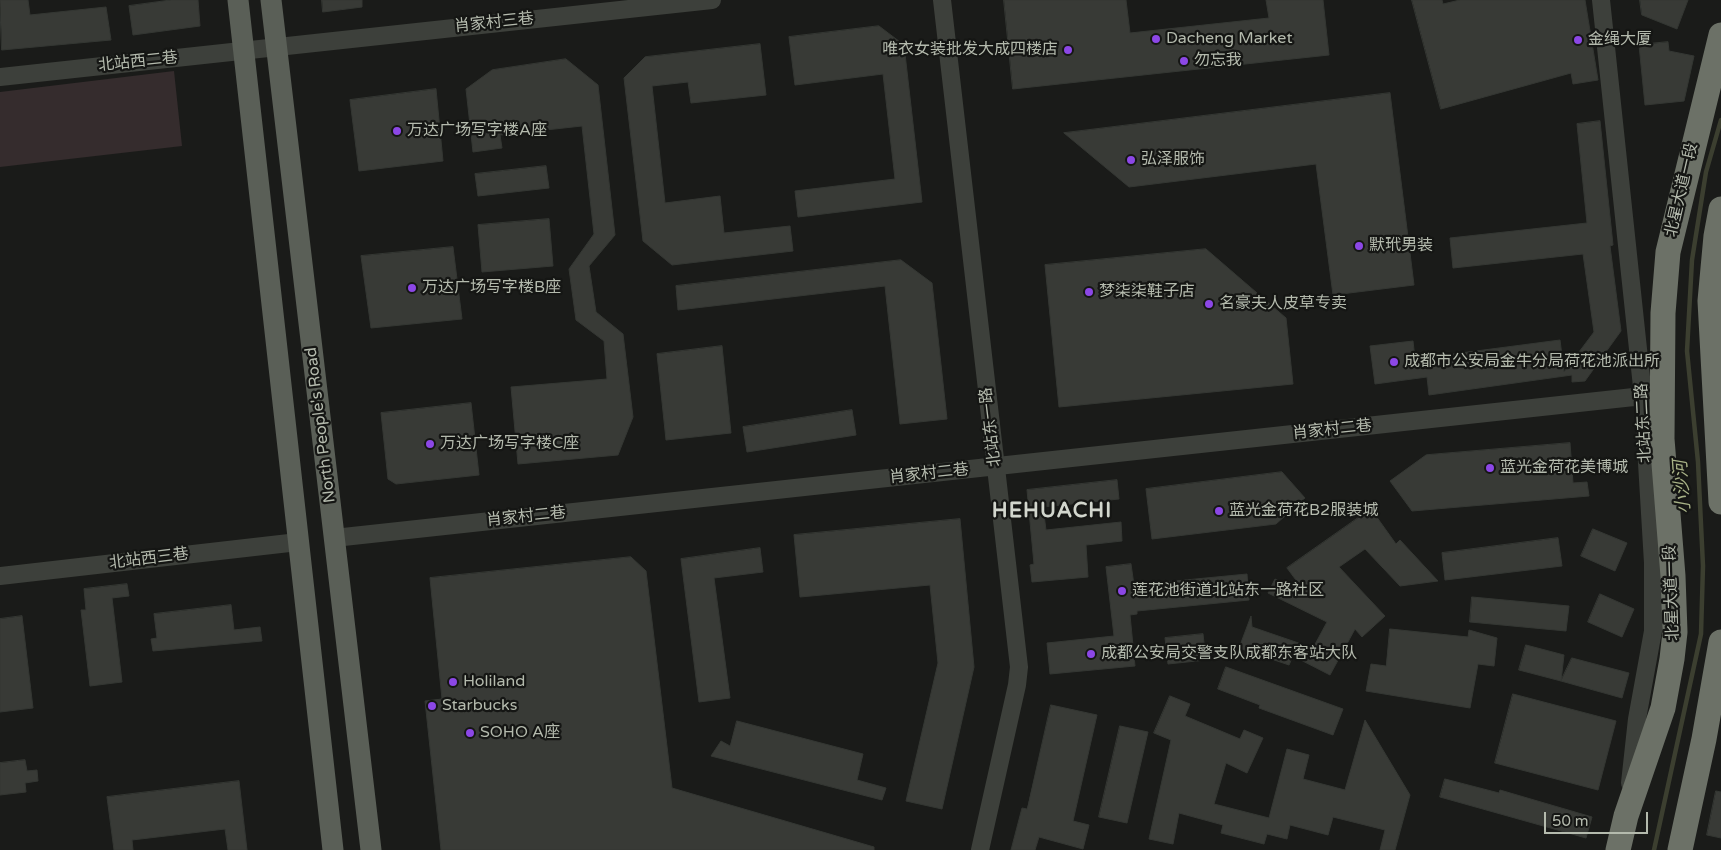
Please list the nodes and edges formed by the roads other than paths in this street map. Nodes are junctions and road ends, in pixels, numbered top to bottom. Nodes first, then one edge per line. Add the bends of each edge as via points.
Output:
1 (238, 0) edge
2 (271, 0) edge
3 (712, 0) edge
4 (942, 0) edge
5 (1601, 0) edge
6 (1721, 35) edge
7 (276, 47) junction
8 (244, 50) junction
9 (0, 77) edge
10 (1721, 209) edge
11 (1721, 256) edge
12 (1721, 361) edge
13 (1643, 396) junction
14 (995, 466) junction
15 (1721, 502) edge
16 (334, 538) junction
17 (298, 542) junction
18 (0, 576) edge
19 (1721, 642) edge
20 (1721, 698) edge
21 (1626, 816) junction
22 (333, 850) edge
23 (370, 850) edge
24 (980, 850) edge
25 (1618, 850) edge
26 (1680, 850) edge
27 (1689, 850) edge

1 - 8 main road
2 - 7 main road, North People's Road
3 - 7 street, 肖家村三巷
4 - 14 street, 北站东一路
5 - 13 street, 北站东二路
6 - 21 highway, 北星大道一段 via 1668,252 1663,313 1662,439 1674,576 1675,632 1663,708
7 - 8 street, 北站西二巷
7 - 16 main road, North People's Road
8 - 9 street, 北站西二巷
8 - 17 main road
10 - 15 highway via 1710,302
11 - 12 street via 1717,314
13 - 14 street, 肖家村二巷
13 - 21 street, 北站东二路 via 1653,615
14 - 16 street, 肖家村二巷
14 - 24 street, 北站东一路 via 1019,667
16 - 23 main road, North People's Road
17 - 18 street, 北站西三巷
17 - 22 main road
19 - 26 highway
20 - 27 street
21 - 25 highway, 北星大道一段

